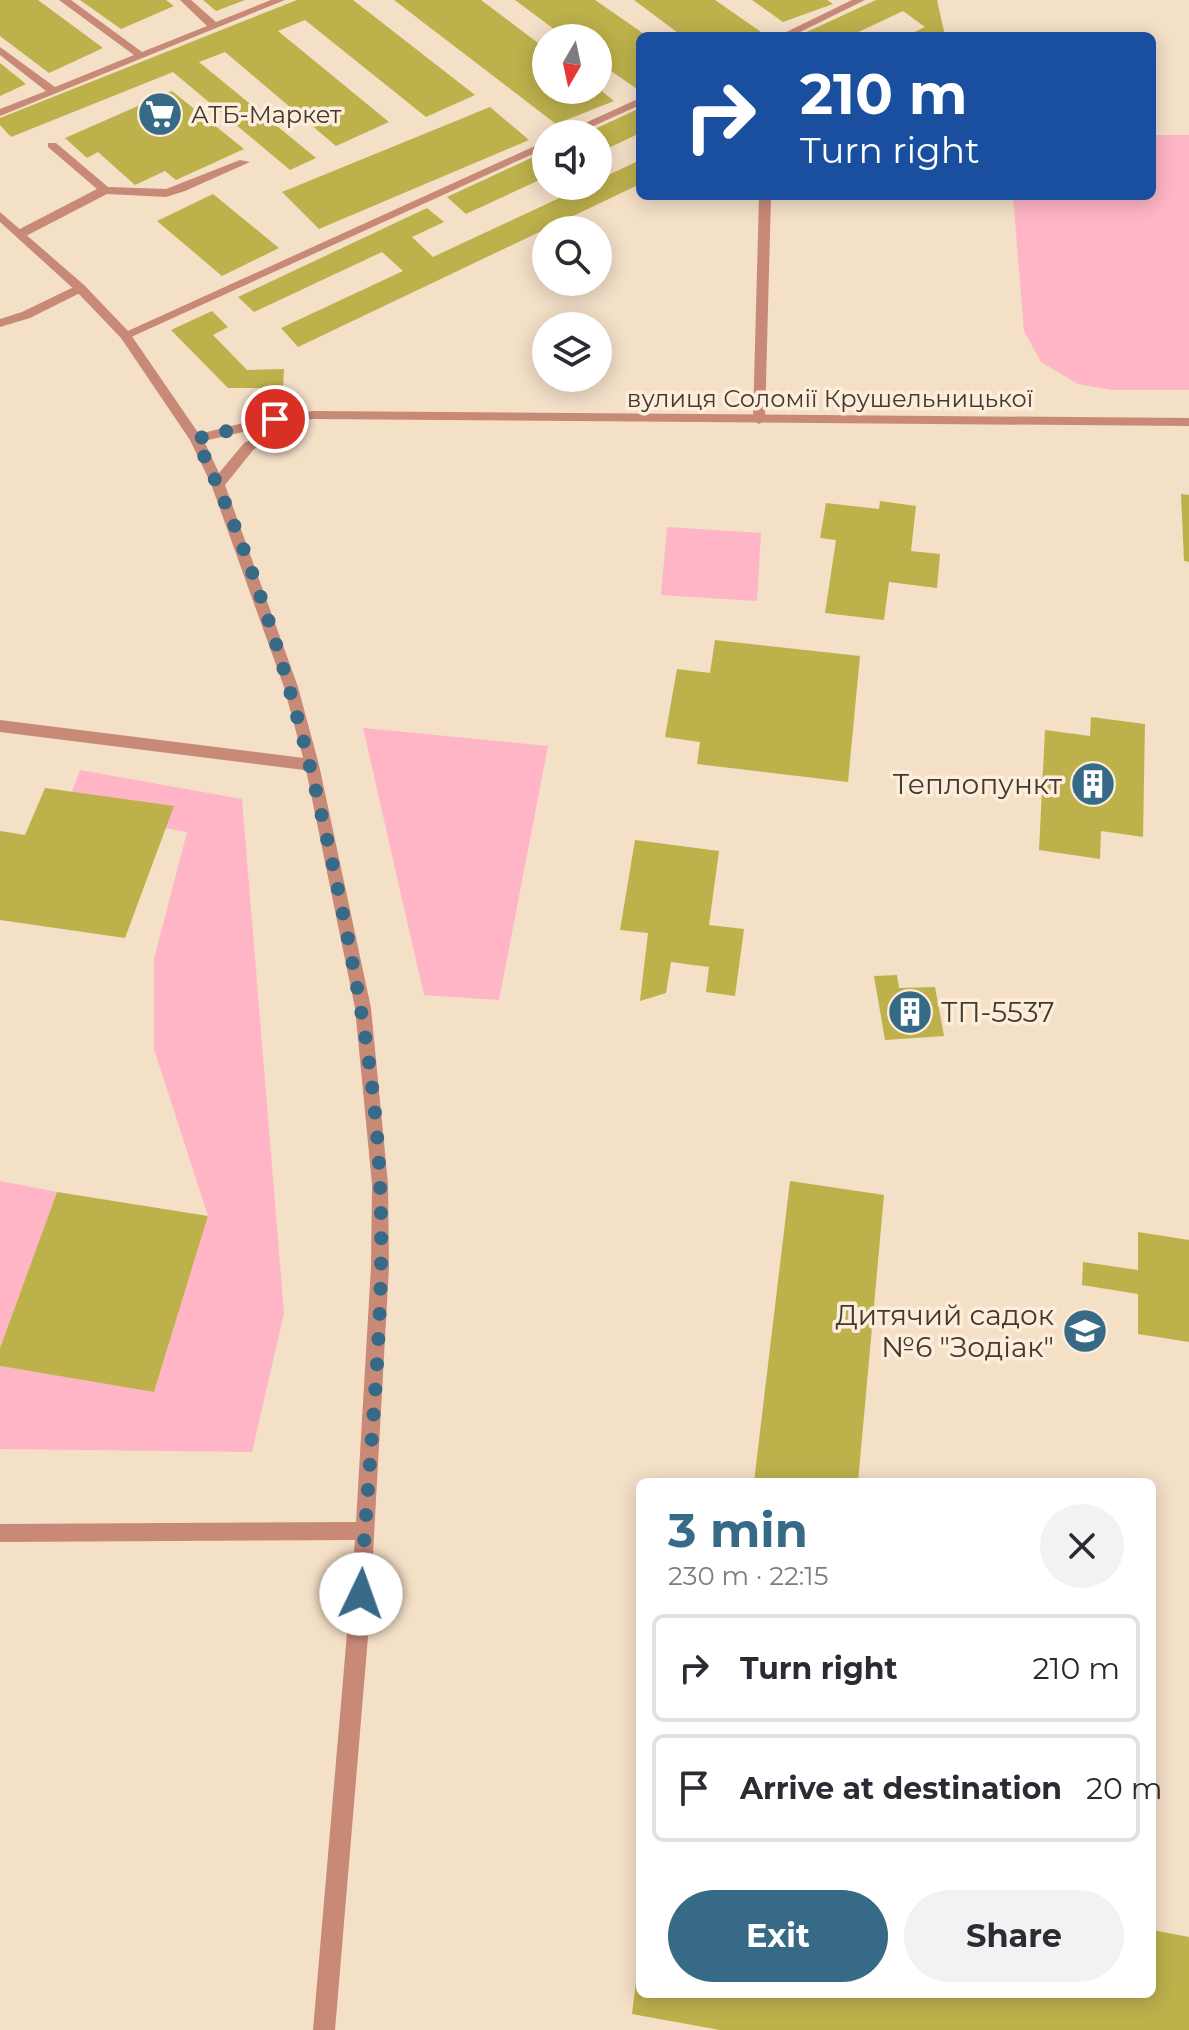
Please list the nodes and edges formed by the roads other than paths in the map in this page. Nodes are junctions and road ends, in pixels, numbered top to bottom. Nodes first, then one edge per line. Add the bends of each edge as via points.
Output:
1 (64, 0) edge
2 (185, 0) edge
3 (280, 0) edge
4 (860, 0) edge
5 (213, 25) junction
6 (792, 32) edge
7 (0, 50) edge
8 (140, 55) junction
9 (52, 90) junction
10 (636, 103) edge
11 (0, 113) edge
12 (598, 120) edge
13 (52, 145) dead end
14 (532, 150) edge
15 (244, 162) dead end
16 (105, 190) junction
17 (765, 200) edge
18 (0, 216) edge
19 (20, 234) junction
20 (80, 288) junction
21 (0, 323) edge
22 (125, 335) junction
23 (314, 415) junction
24 (759, 420) junction
25 (1189, 422) edge
26 (196, 439) junction
27 (218, 484) junction
28 (0, 726) edge
29 (312, 765) junction
30 (364, 1531) junction
31 (0, 1533) edge
32 (324, 2030) edge

1 - 8 street
2 - 5 street
3 - 5 street
4 - 6 street
5 - 8 street
7 - 9 street
8 - 9 street
9 - 11 street
10 - 12 street
13 - 16 street
14 - 22 street
15 - 16 street via 166,193
16 - 19 street
17 - 24 street
18 - 19 street
19 - 20 street
20 - 21 street
20 - 22 street
22 - 26 street
23 - 24 street, вулиця Соломії Крушельницької
23 - 26 street, вулиця Соломії Крушельницької
23 - 27 street via 249,446
24 - 25 street, вулиця Соломії Крушельницької
26 - 27 street
27 - 29 street via 291,687
28 - 29 street
29 - 30 street via 363,1008 380,1184
30 - 31 street
30 - 32 street

